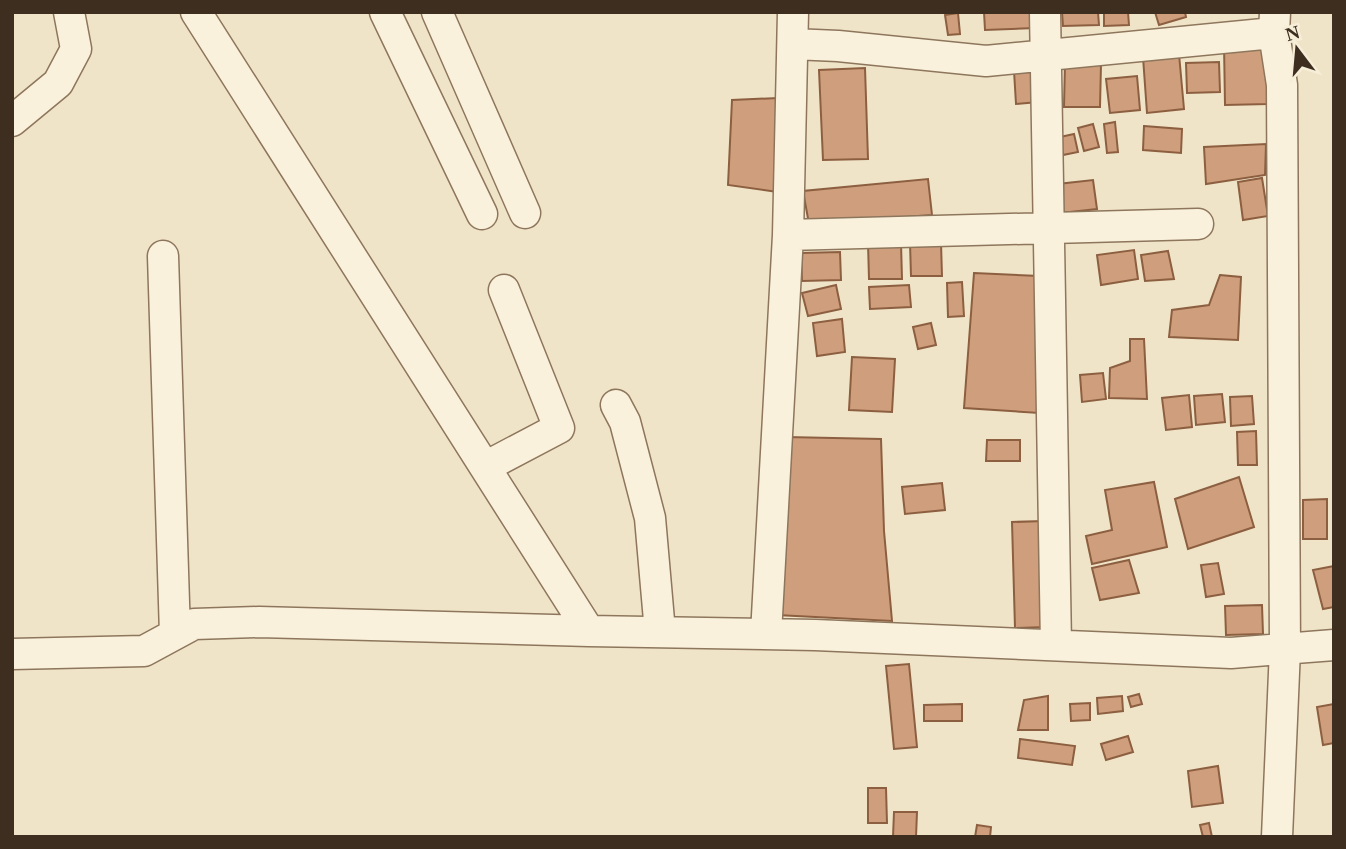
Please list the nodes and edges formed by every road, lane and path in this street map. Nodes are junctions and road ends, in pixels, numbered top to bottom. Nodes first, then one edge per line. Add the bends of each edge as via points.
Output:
1 (69, 12) edge
2 (196, 12) edge
3 (385, 12) edge
4 (437, 12) edge
5 (793, 12) edge
6 (1045, 12) edge
7 (1274, 23) edge
8 (793, 44) junction
9 (1045, 55) junction
10 (12, 121) edge
11 (525, 213) dead end
12 (482, 214) dead end
13 (1198, 224) dead end
14 (1048, 228) junction
15 (788, 235) junction
16 (163, 256) dead end
17 (504, 290) dead end
18 (616, 405) dead end
19 (485, 467) junction
20 (589, 631) junction
21 (660, 632) junction
22 (175, 634) junction
23 (766, 634) junction
24 (1056, 645) junction
25 (1334, 645) edge
26 (1285, 649) junction
27 (12, 654) edge
28 (1277, 837) edge

1 - 10 street via 76,49 58,83
2 - 19 street
3 - 12 street
4 - 11 street
5 - 8 street
6 - 9 street
7 - 9 street
7 - 26 street via 1282,85
8 - 9 street via 986,61
8 - 15 street
9 - 14 street
13 - 14 street
14 - 15 street
14 - 24 street
15 - 23 street
16 - 22 street
17 - 19 street via 559,428
18 - 21 street via 625,422 650,518
19 - 20 street
20 - 21 street
20 - 22 street via 259,622 194,624
21 - 23 street
22 - 27 street via 144,652
23 - 24 street
24 - 26 street via 1230,653
25 - 26 street
26 - 28 street

